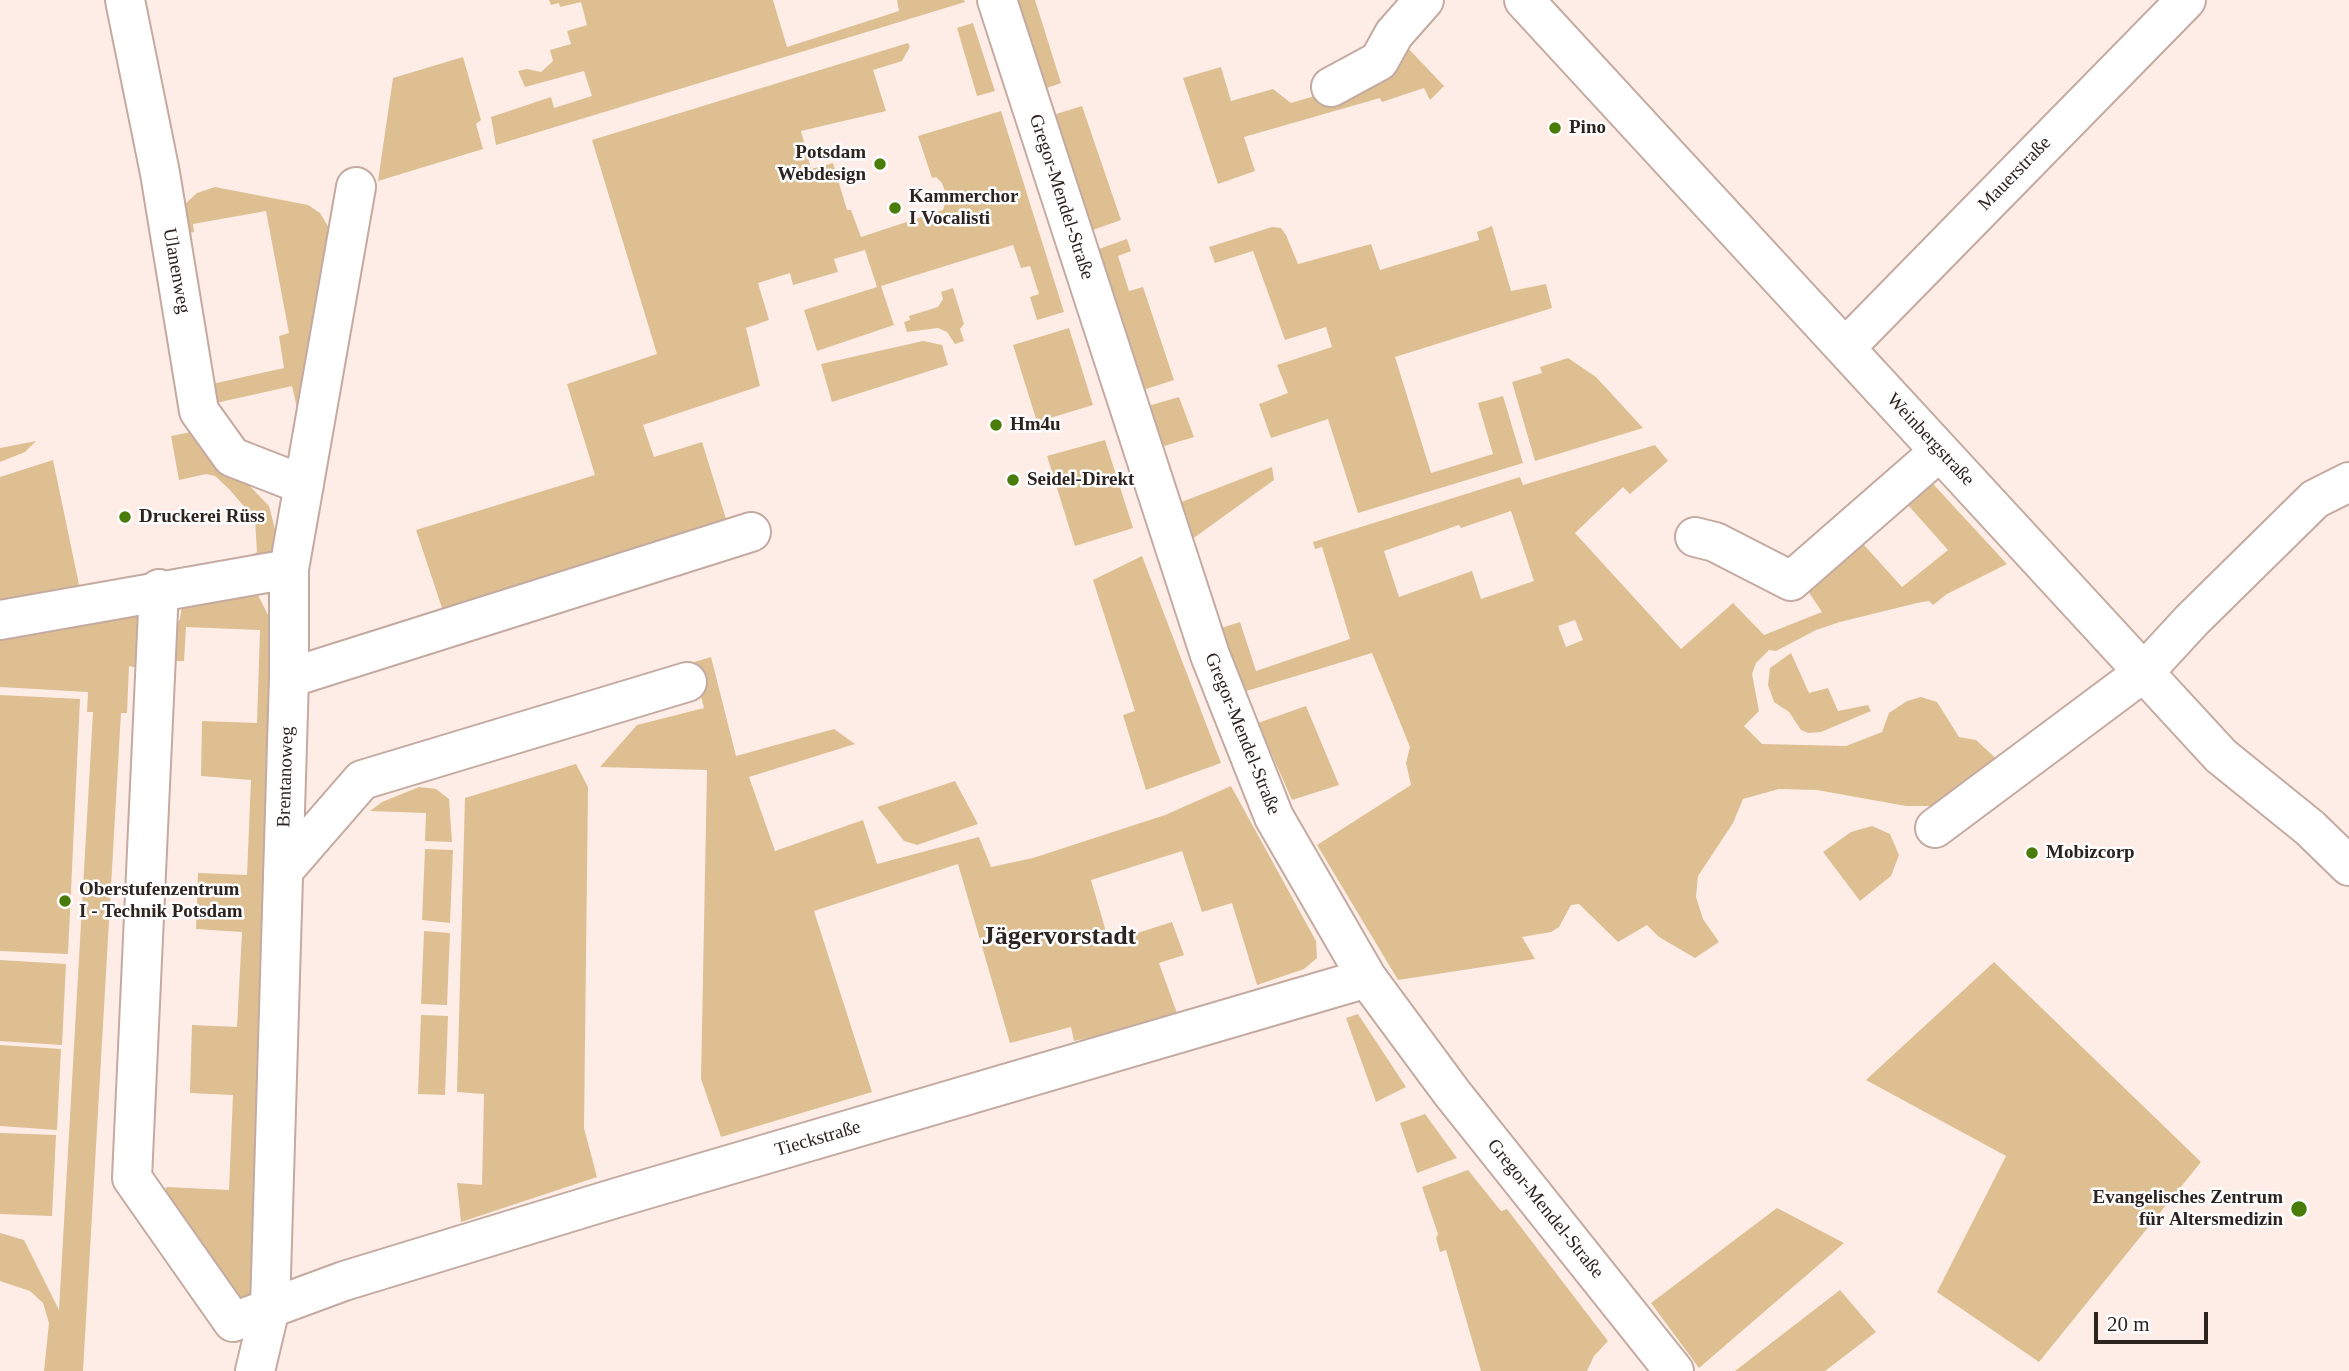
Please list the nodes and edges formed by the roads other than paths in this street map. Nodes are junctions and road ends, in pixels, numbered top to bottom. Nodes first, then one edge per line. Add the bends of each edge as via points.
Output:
1 (125, 0) edge
2 (998, 0) edge
3 (1424, 0) edge
4 (1524, 0) edge
5 (2186, 0) edge
6 (1331, 87) dead end
7 (356, 187) dead end
8 (1845, 348) junction
9 (1940, 451) junction
10 (2349, 482) edge
11 (304, 485) junction
12 (751, 532) dead end
13 (1695, 537) dead end
14 (289, 569) junction
15 (159, 589) junction
16 (0, 620) edge
17 (2144, 672) junction
18 (289, 678) junction
19 (687, 682) dead end
20 (1935, 828) dead end
21 (2349, 866) edge
22 (283, 872) junction
23 (1367, 978) junction
24 (270, 1308) junction
25 (256, 1371) edge
26 (1674, 1371) edge

1 - 11 street, Ulanenweg via 160,173 199,411 232,457
2 - 23 street, Gregor-Mendel-Straße via 1209,655 1274,817
3 - 6 street via 1394,34 1379,61
4 - 8 street, Weinbergstraße
5 - 8 street, Mauerstraße
7 - 11 street, Brentanoweg
8 - 9 street, Weinbergstraße
9 - 13 street via 1791,581 1715,542
9 - 17 street, Weinbergstraße
10 - 17 street via 2315,499
11 - 14 street, Brentanoweg
12 - 18 street
14 - 15 street
14 - 18 street, Brentanoweg
15 - 16 street
15 - 24 street, Tieckstraße via 132,1178 233,1322
17 - 20 street
17 - 21 street, Weinbergstraße via 2221,756
18 - 22 street, Brentanoweg
19 - 22 street via 362,780
22 - 24 street, Brentanoweg
23 - 24 street, Tieckstraße via 616,1198
23 - 26 street, Gregor-Mendel-Straße via 1452,1093
24 - 25 street, Brentanoweg

